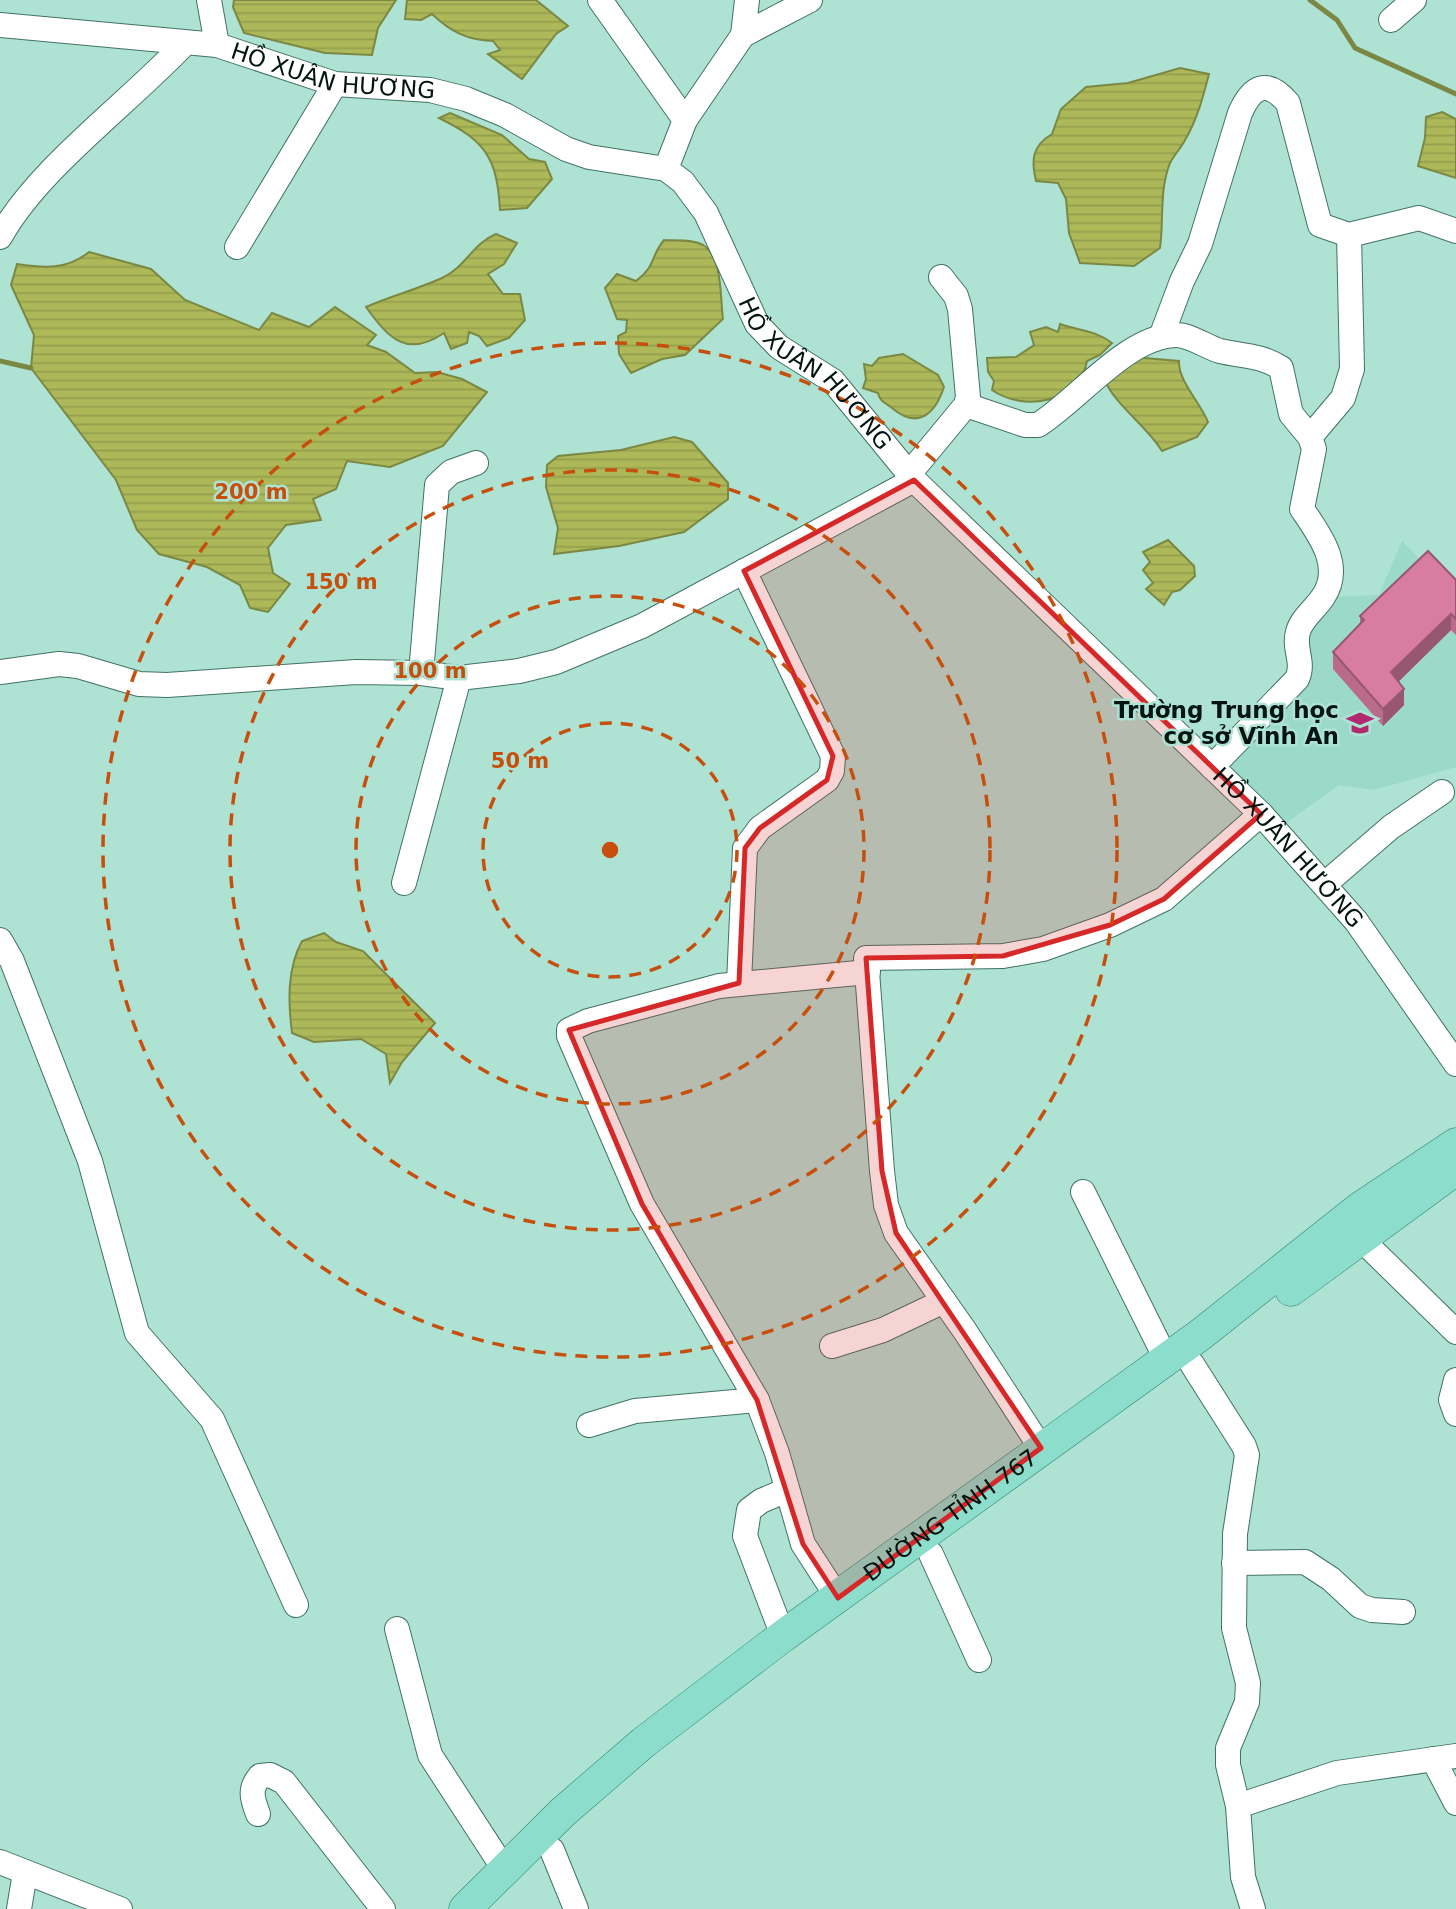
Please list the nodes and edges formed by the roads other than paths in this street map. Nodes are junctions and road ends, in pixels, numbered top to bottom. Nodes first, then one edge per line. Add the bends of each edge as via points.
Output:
1 (209, 0) edge
2 (600, 0) edge
3 (747, 0) edge
4 (810, 0) edge
5 (1414, 0) edge
6 (1391, 20) dead end
7 (0, 25) edge
8 (743, 35) junction
9 (185, 43) junction
10 (217, 45) junction
11 (335, 84) junction
12 (685, 120) junction
13 (666, 169) junction
14 (1456, 231) edge
15 (1349, 235) junction
16 (0, 237) edge
17 (237, 247) dead end
18 (941, 277) dead end
19 (1161, 337) junction
20 (966, 405) junction
21 (1310, 437) junction
22 (476, 463) dead end
23 (911, 477) junction
24 (744, 571) junction
25 (0, 673) edge
26 (421, 673) junction
27 (458, 678) junction
28 (1212, 767) junction
29 (1442, 792) dead end
30 (1261, 814) junction
31 (404, 883) dead end
32 (1326, 883) junction
33 (0, 940) edge
34 (867, 972) junction
35 (739, 983) junction
36 (1456, 1064) edge
37 (1456, 1144) edge
38 (1456, 1169) edge
39 (1083, 1192) dead end
40 (1360, 1238) junction
41 (944, 1301) junction
42 (1223, 1330) junction
43 (1456, 1332) edge
44 (832, 1346) dead end
45 (1179, 1362) junction
46 (1456, 1380) edge
47 (757, 1400) junction
48 (1456, 1414) edge
49 (589, 1424) dead end
50 (1041, 1448) junction
51 (787, 1490) junction
52 (931, 1554) junction
53 (1234, 1563) junction
54 (838, 1598) junction
55 (296, 1605) dead end
56 (1403, 1612) dead end
57 (397, 1629) dead end
58 (783, 1636) junction
59 (979, 1660) dead end
60 (1445, 1757) edge
61 (1456, 1803) edge
62 (1238, 1806) junction
63 (258, 1814) dead end
64 (552, 1850) junction
65 (0, 1862) edge
66 (503, 1869) junction
67 (25, 1873) junction
68 (19, 1909) edge
69 (120, 1909) edge
70 (383, 1909) edge
71 (465, 1909) edge
72 (492, 1909) edge
73 (576, 1909) edge
74 (1253, 1909) edge

1 - 10 street
2 - 12 street
3 - 8 street
4 - 8 street
5 - 6 street
7 - 9 street, HỒ XUÂN HƯƠNG
8 - 12 street
9 - 10 street, HỒ XUÂN HƯƠNG
9 - 16 street via 52,171 13,212
10 - 11 street, HỒ XUÂN HƯƠNG
11 - 13 street, HỒ XUÂN HƯƠNG via 430,90 454,96 505,115 589,157
11 - 17 street
12 - 13 street
13 - 23 street, HỒ XUÂN HƯƠNG via 683,182 706,213 766,336 833,381
14 - 15 street via 1419,218
15 - 19 street via 1326,229 1317,219 1313,188 1288,103 1279,92 1256,89 1240,113 1200,244
15 - 21 street via 1352,369 1343,398
18 - 20 street via 960,309
19 - 20 street via 1130,352 1038,425
19 - 21 street via 1178,334 1215,350 1256,356 1281,368 1291,414
20 - 23 street
21 - 28 street via 1314,449 1302,509 1324,537 1332,577 1298,629 1302,668 1297,679
22 - 26 street via 451,472 436,485
23 - 24 street
23 - 28 street, HỒ XUÂN HƯƠNG
24 - 27 street via 642,626 556,662
24 - 35 street via 833,756 827,780 760,828 745,848
25 - 26 street via 59,664 139,684 167,685 356,672
26 - 27 street
27 - 31 street
28 - 30 street, HỒ XUÂN HƯƠNG
29 - 32 street via 1391,827
30 - 32 street, HỒ XUÂN HƯƠNG
30 - 34 street via 1164,900 1111,925 1043,949 1003,956 866,958
32 - 36 street, HỒ XUÂN HƯƠNG
33 - 55 street via 90,1161 137,1333 212,1419
34 - 35 street
34 - 41 street via 886,1205 896,1233
35 - 47 street via 573,1025 569,1036 642,1204
37 - 42 main road, ĐƯỜNG TỈNH 767 via 1360,1208
38 - 40 main road, ĐƯỜNG TỈNH 767
39 - 45 street
40 - 42 main road, ĐƯỜNG TỈNH 767
40 - 43 street
41 - 44 street via 883,1330
41 - 50 street
42 - 45 main road, ĐƯỜNG TỈNH 767
45 - 50 main road, ĐƯỜNG TỈNH 767
45 - 52 main road, ĐƯỜNG TỈNH 767 via 1172,1374
45 - 53 street via 1247,1455
46 - 48 street via 1451,1400
47 - 49 street via 635,1411
47 - 51 street
50 - 54 main road, ĐƯỜNG TỈNH 767
51 - 54 street via 803,1544
51 - 58 street via 749,1510 745,1536
52 - 59 street
52 - 64 main road, ĐƯỜNG TỈNH 767 via 677,1738
53 - 56 street via 1305,1562 1360,1606
53 - 62 street via 1234,1628 1248,1683 1247,1702 1228,1748
54 - 58 main road, ĐƯỜNG TỈNH 767
57 - 66 street via 430,1755
58 - 66 main road, ĐƯỜNG TỈNH 767 via 644,1742
60 - 61 street
60 - 62 street via 1337,1773
62 - 74 street via 1243,1877
63 - 70 street via 251,1796 260,1776 284,1782
64 - 72 main road, ĐƯỜNG TỈNH 767
64 - 73 street
65 - 67 street
66 - 71 main road, ĐƯỜNG TỈNH 767
67 - 68 street
67 - 69 street

